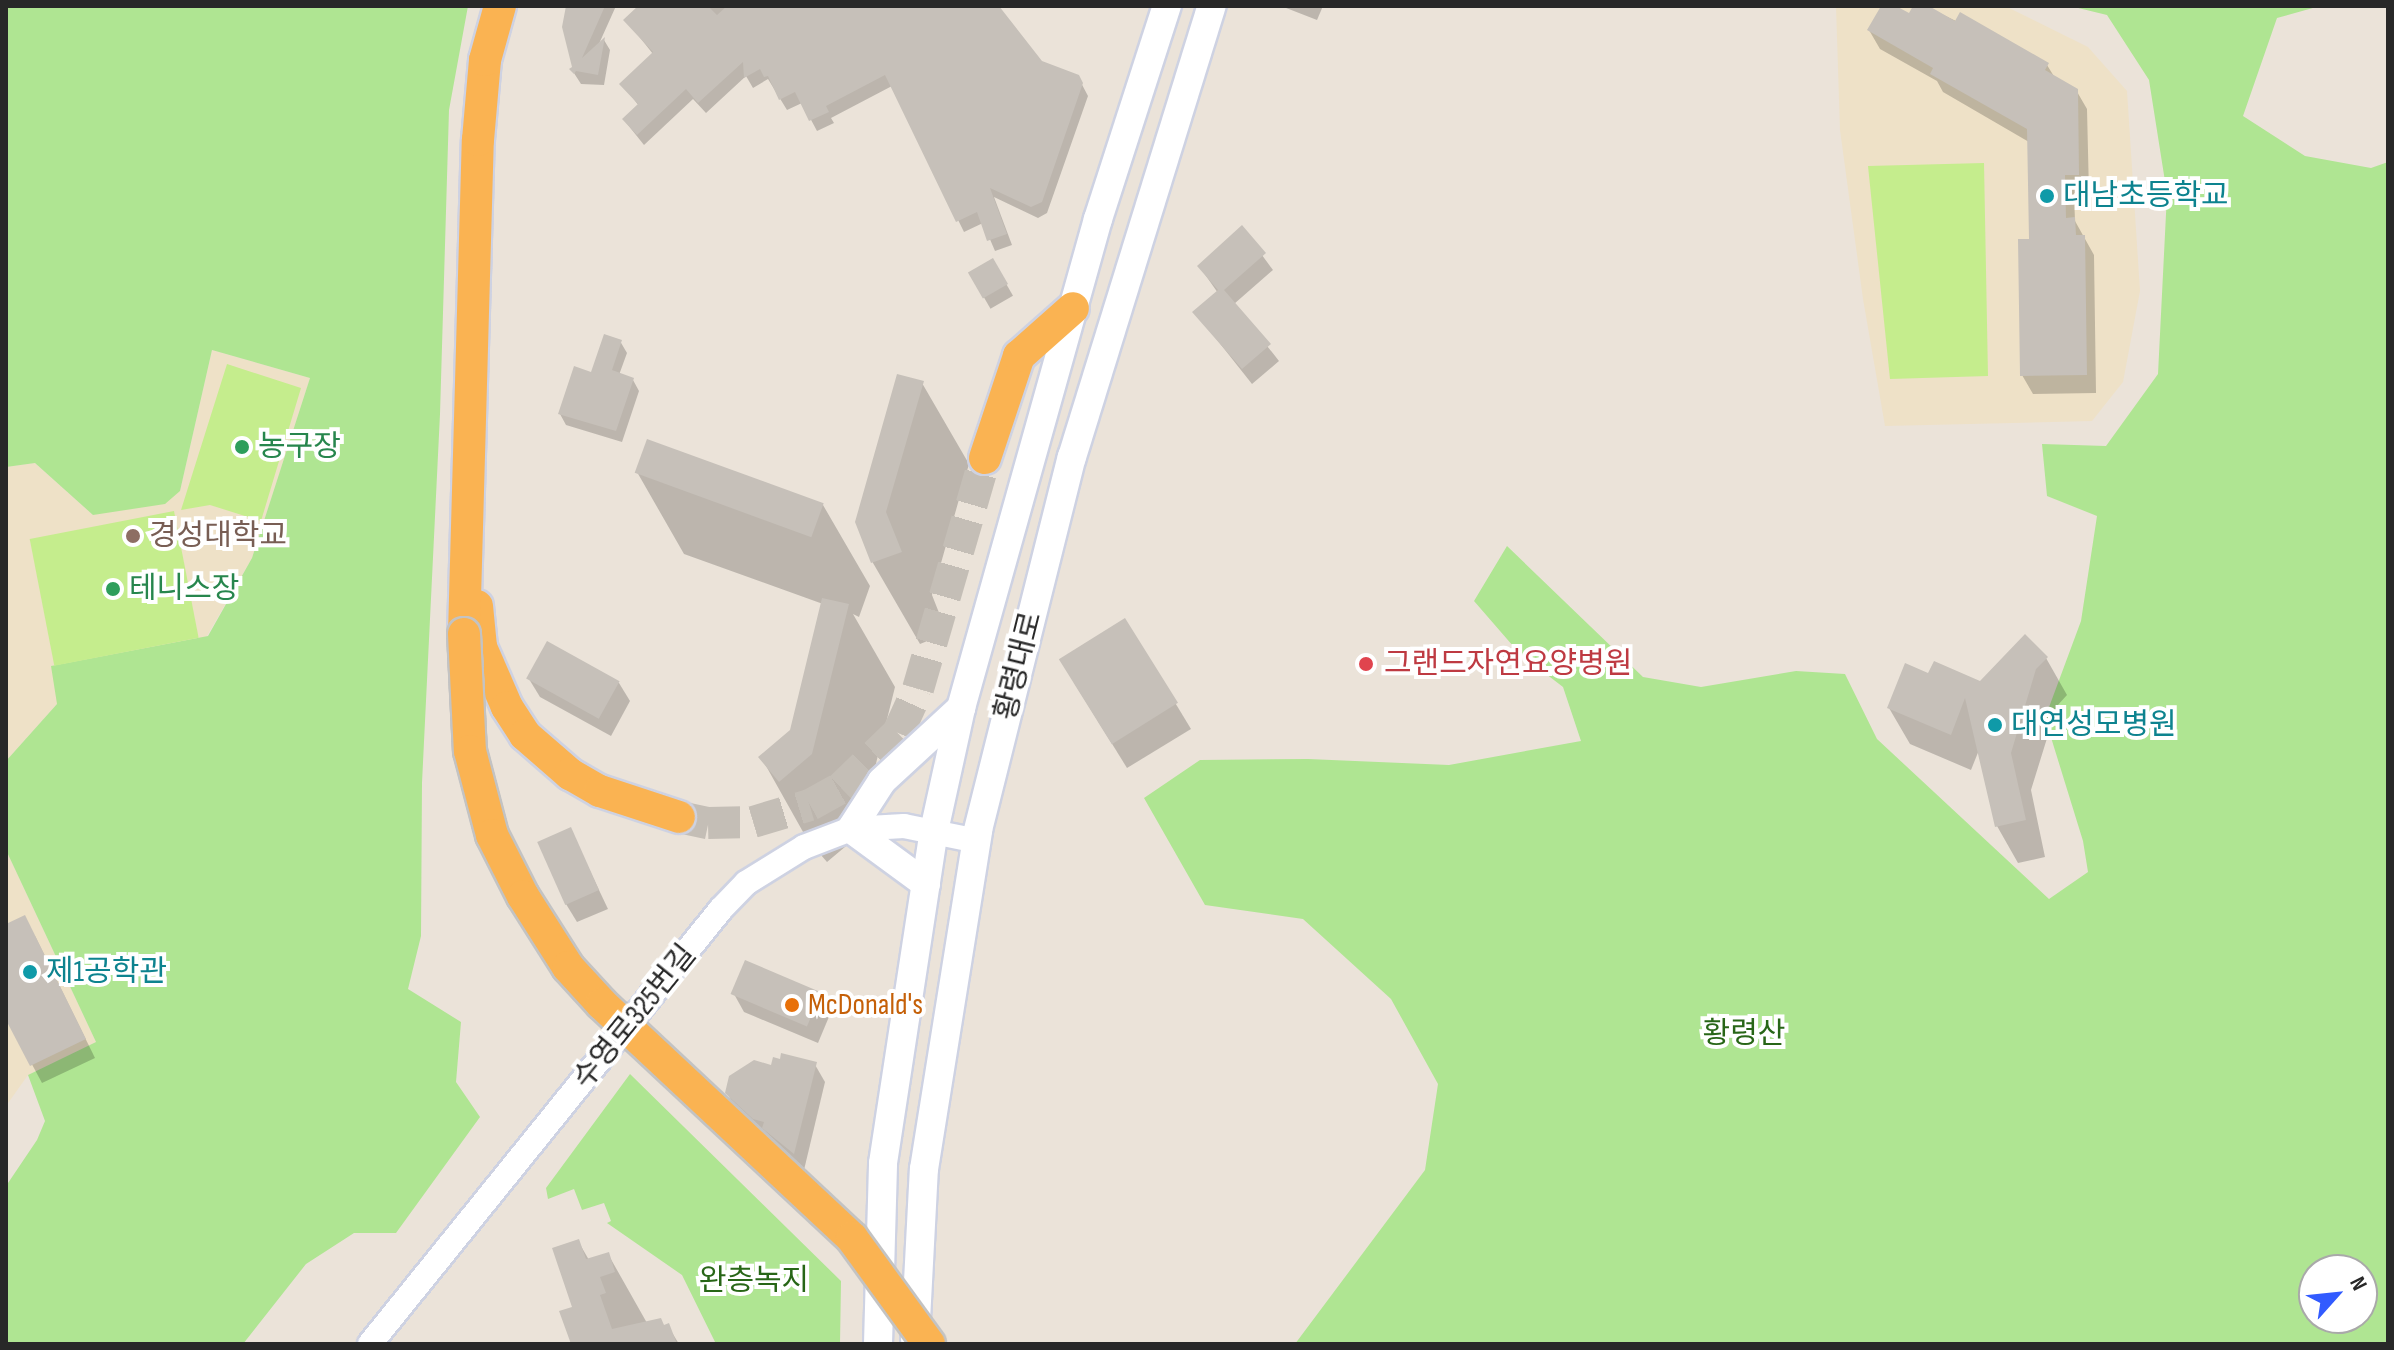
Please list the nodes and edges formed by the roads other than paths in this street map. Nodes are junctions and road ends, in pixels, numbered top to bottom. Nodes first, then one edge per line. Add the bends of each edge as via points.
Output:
1 (500, 6) edge
2 (1167, 6) edge
3 (1212, 6) edge
4 (1073, 308) junction
5 (472, 323) junction
6 (985, 458) tunnel mouth
7 (961, 708) junction
8 (679, 817) tunnel mouth
9 (851, 829) junction
10 (934, 831) junction
11 (977, 841) junction
12 (926, 884) junction
13 (370, 1344) edge
14 (878, 1344) edge
15 (914, 1344) edge
16 (929, 1344) edge

1 - 5 highway via 485,60
2 - 4 main road, 황령대로
3 - 11 main road, 황령대로 via 1072,457
4 - 6 highway via 1019,356
4 - 7 main road, 황령대로
5 - 8 highway via 479,440 477,614 481,647 493,678 525,735 570,774 600,791
5 - 16 highway, bridge via 464,634 470,751 492,835 568,967 852,1238
7 - 9 main road via 882,781
7 - 10 main road, 황령대로
9 - 10 street, 수영로325번길 via 904,826
9 - 12 main road
9 - 13 street, 수영로325번길 via 772,864 729,900
10 - 11 street, 수영로325번길
10 - 12 main road, 황령대로
11 - 15 main road, 황령대로 via 924,1169
12 - 14 main road, 황령대로 via 883,1163

